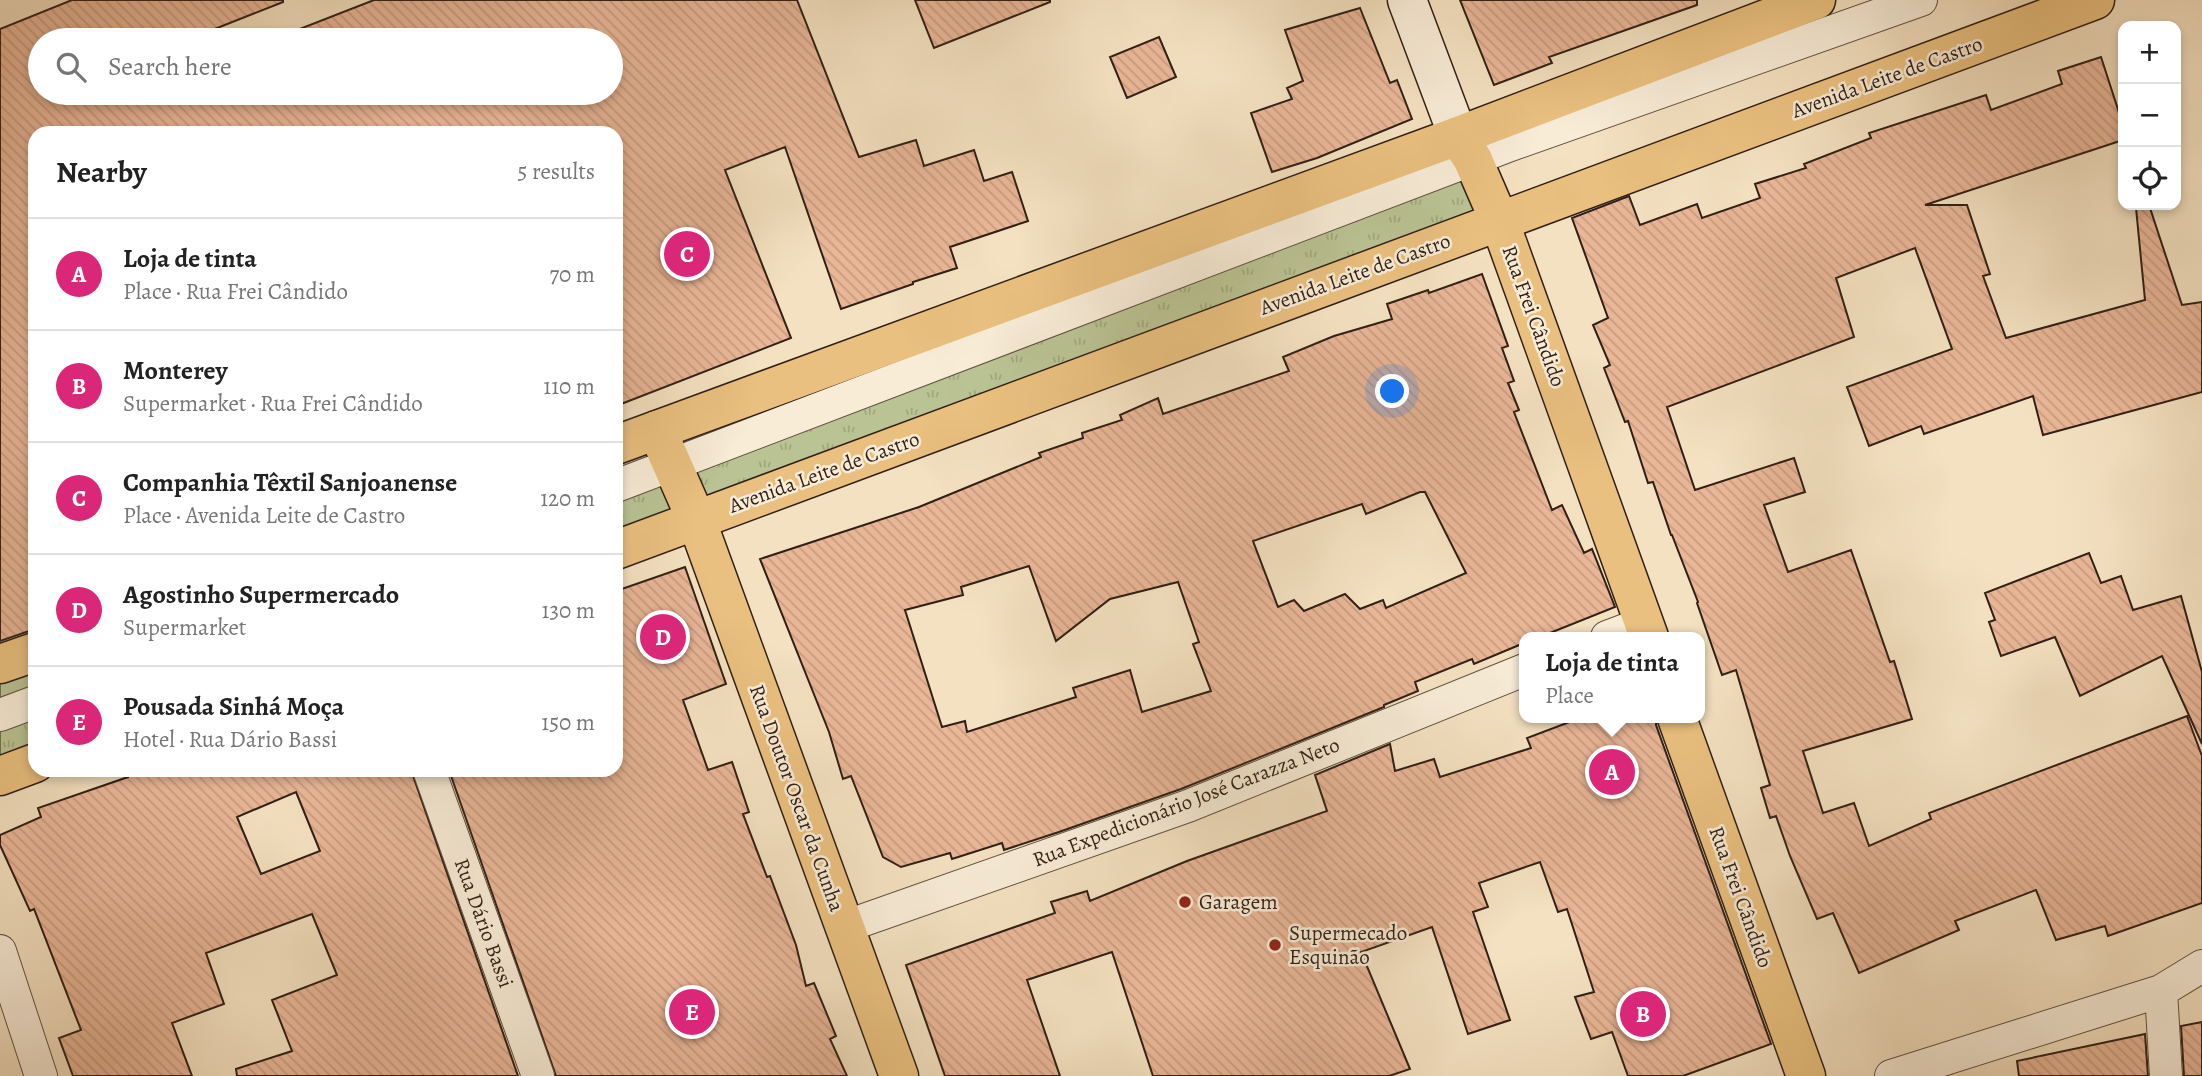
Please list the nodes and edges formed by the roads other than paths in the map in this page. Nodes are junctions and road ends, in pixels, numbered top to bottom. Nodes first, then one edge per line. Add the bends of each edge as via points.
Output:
1 (1407, 0) edge
2 (1816, 0) edge
3 (1921, 0) edge
4 (2095, 0) edge
5 (1466, 148) junction
6 (1499, 220) junction
7 (657, 430) junction
8 (623, 442) edge
9 (673, 465) junction
10 (623, 483) edge
11 (696, 519) junction
12 (623, 547) edge
13 (1646, 630) edge
14 (28, 654) edge
15 (0, 664) edge
16 (1519, 672) edge
17 (28, 705) edge
18 (0, 715) edge
19 (1679, 723) edge
20 (28, 766) edge
21 (0, 776) edge
22 (431, 777) edge
23 (844, 927) junction
24 (0, 951) edge
25 (2202, 966) edge
26 (2161, 991) junction
27 (41, 1076) edge
28 (538, 1076) edge
29 (899, 1076) edge
30 (1806, 1076) edge
31 (1891, 1076) edge
32 (2166, 1076) edge

1 - 5 street, Rua Frei Cândido
2 - 5 main road
3 - 5 street
4 - 6 main road, Avenida Leite de Castro
5 - 6 main road, Rua Frei Cândido
5 - 7 main road
5 - 9 street
6 - 11 main road, Avenida Leite de Castro
6 - 13 main road, Rua Frei Cândido
7 - 8 main road
7 - 9 main road, Rua Doutor Oscar da Cunha
9 - 10 street
9 - 11 main road, Rua Doutor Oscar da Cunha
11 - 12 main road, Avenida Leite de Castro
11 - 23 main road, Rua Doutor Oscar da Cunha
14 - 15 main road
16 - 23 street, Rua Expedicionário José Carazza Neto via 1188,806
17 - 18 street
19 - 30 main road, Rua Frei Cândido
20 - 21 main road
22 - 28 street, Rua Dário Bassi
23 - 29 main road, Rua Doutor Oscar da Cunha
24 - 27 street
25 - 26 street
26 - 31 street
26 - 32 street

